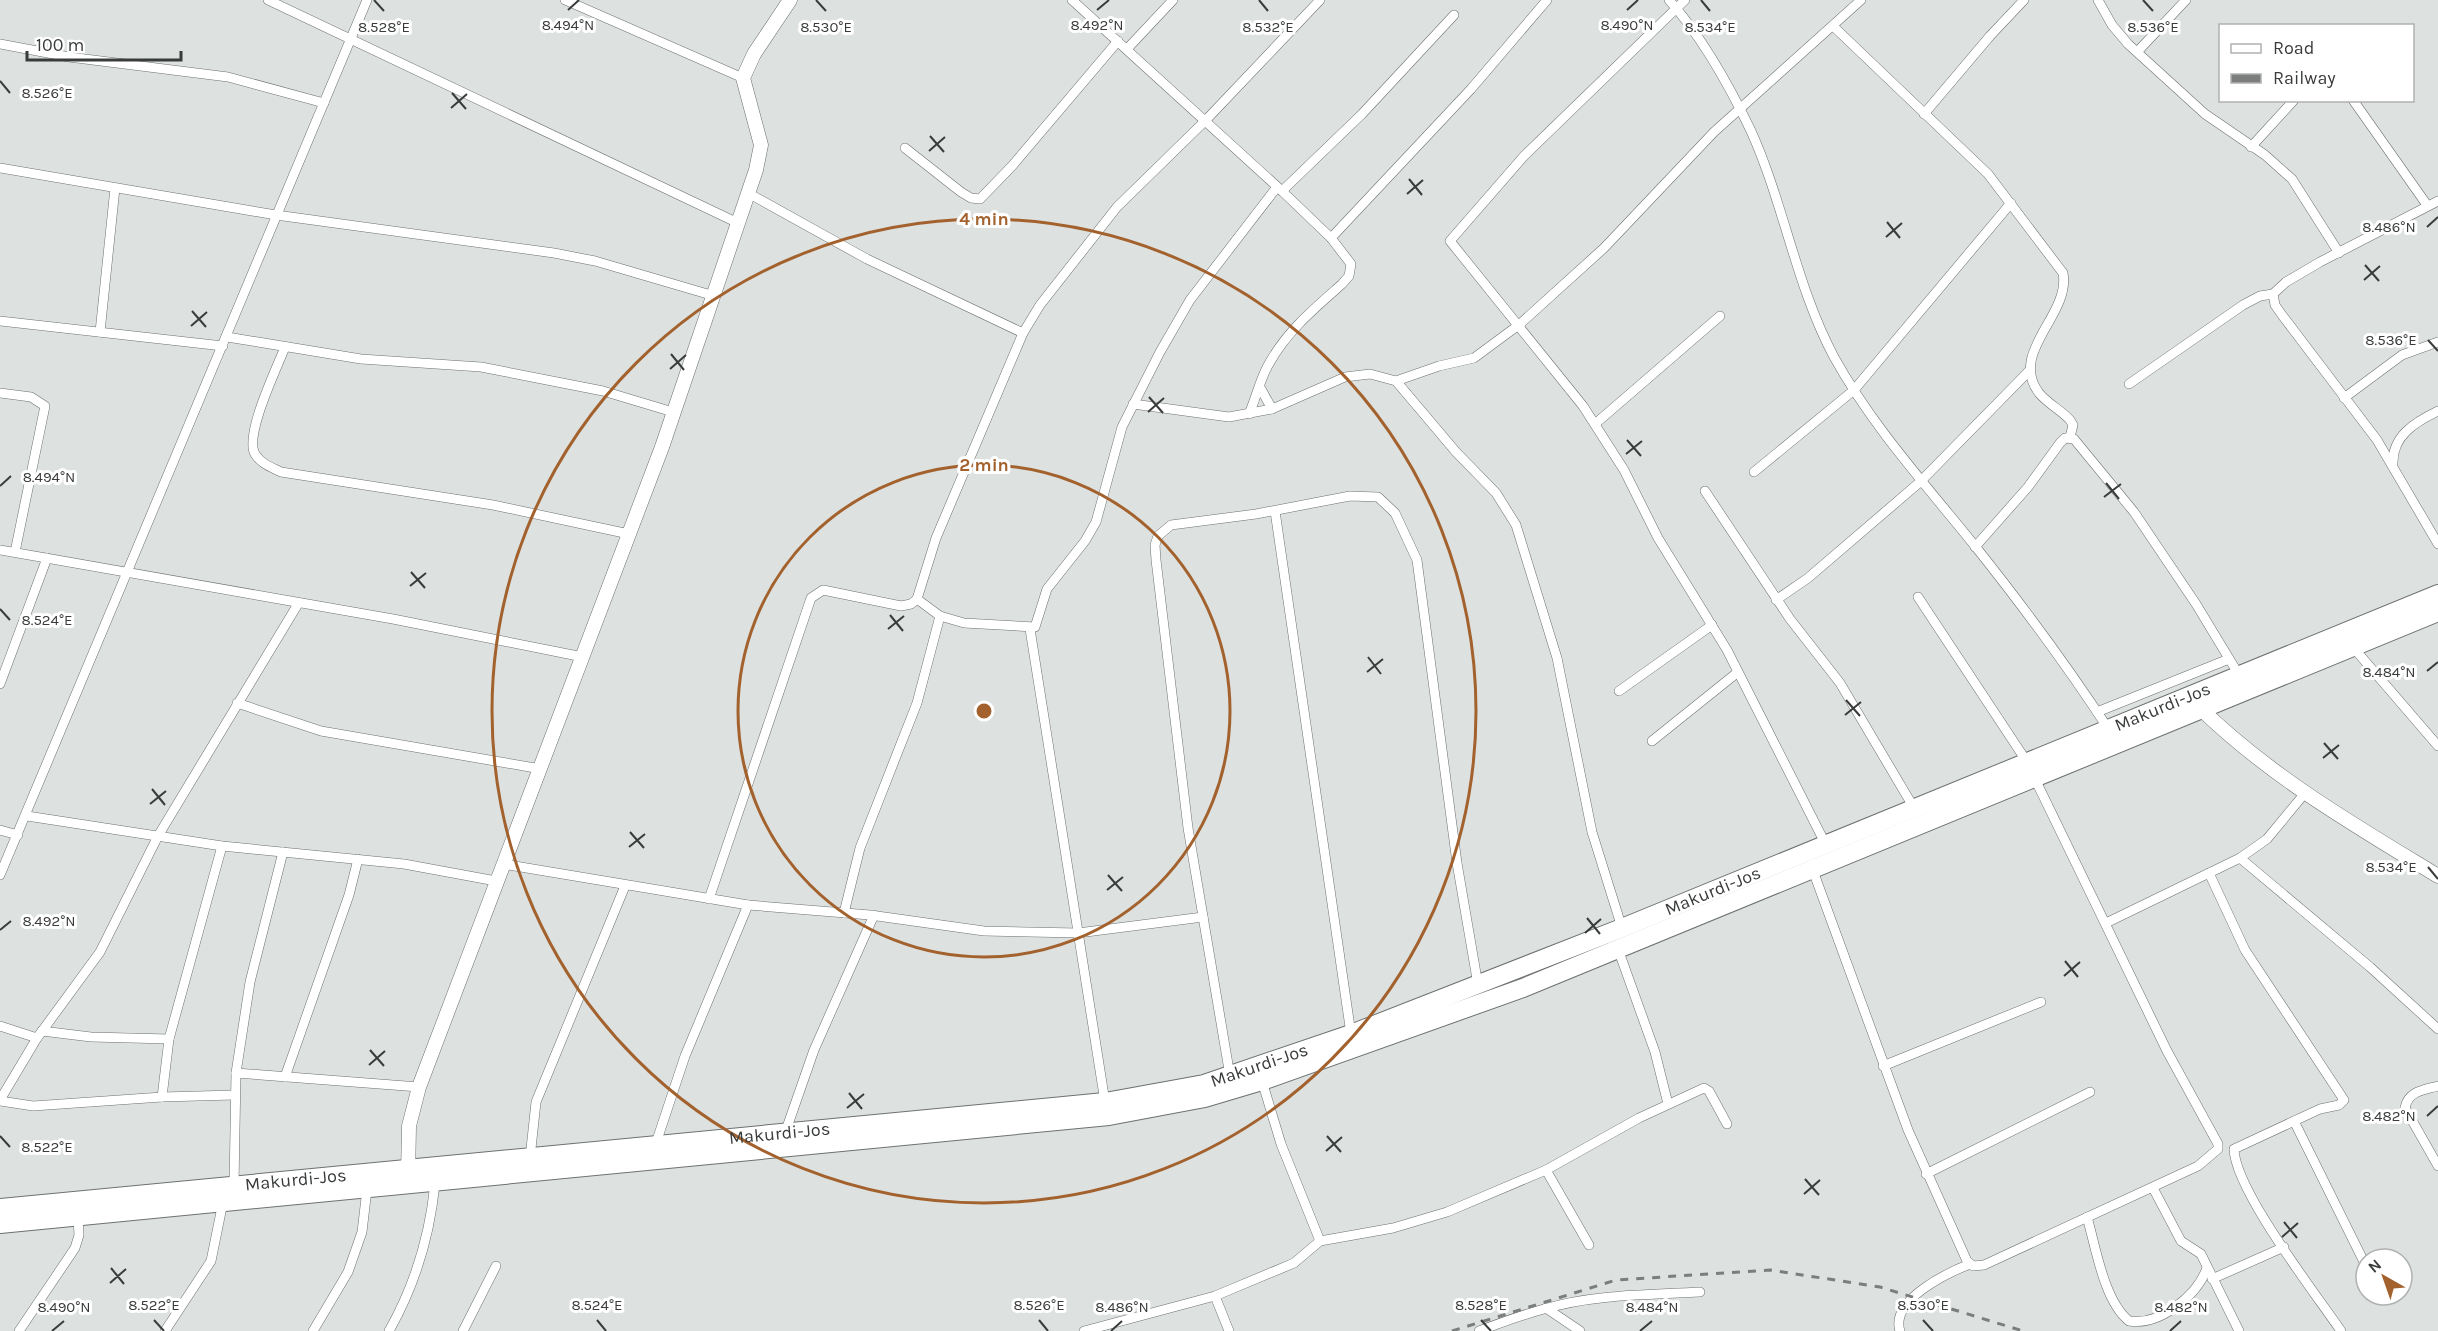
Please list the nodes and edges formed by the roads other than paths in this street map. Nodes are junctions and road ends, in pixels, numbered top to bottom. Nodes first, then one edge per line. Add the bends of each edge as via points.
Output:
1 (268, 0) edge
2 (367, 0) edge
3 (565, 0) edge
4 (790, 0) edge
5 (1072, 0) edge
6 (1173, 0) edge
7 (1320, 0) edge
8 (1547, 0) edge
9 (1669, 0) edge
10 (1685, 0) edge
11 (1861, 0) edge
12 (2024, 0) edge
13 (2098, 0) edge
14 (2186, 0) edge
15 (1677, 9) junction
16 (1454, 15) dead end
17 (1833, 26) junction
18 (351, 40) junction
19 (1118, 41) junction
20 (0, 44) edge
21 (1127, 49) junction
22 (2138, 51) junction
23 (743, 78) junction
24 (2292, 102) edge
25 (2354, 102) edge
26 (324, 103) junction
27 (1739, 109) junction
28 (1924, 114) junction
29 (1206, 120) junction
30 (2252, 147) junction
31 (905, 148) dead end
32 (0, 168) edge
33 (116, 188) junction
34 (1279, 189) junction
35 (748, 193) junction
36 (2438, 201) edge
37 (2011, 203) junction
38 (2427, 205) junction
39 (276, 215) junction
40 (738, 223) junction
41 (1331, 238) junction
42 (2339, 253) junction
43 (2273, 294) junction
44 (711, 296) junction
45 (1720, 316) dead end
46 (0, 321) edge
47 (1520, 324) junction
48 (100, 332) junction
49 (1023, 333) junction
50 (225, 342) junction
51 (2438, 342) edge
52 (285, 347) junction
53 (2030, 370) junction
54 (1396, 381) junction
55 (2129, 384) dead end
56 (1261, 389) junction
57 (1854, 390) junction
58 (0, 393) edge
59 (2344, 398) junction
60 (1133, 404) junction
61 (1272, 409) junction
62 (2438, 411) edge
63 (673, 412) junction
64 (1249, 414) junction
65 (1595, 424) junction
66 (2070, 437) junction
67 (2393, 466) junction
68 (1754, 472) dead end
69 (1920, 482) junction
70 (1705, 491) dead end
71 (1275, 511) junction
72 (629, 534) junction
73 (2438, 544) edge
74 (1975, 547) junction
75 (0, 550) edge
76 (15, 552) junction
77 (47, 558) junction
78 (128, 574) junction
79 (2438, 594) edge
80 (1918, 597) dead end
81 (916, 599) junction
82 (1776, 600) junction
83 (298, 604) junction
84 (2438, 612) edge
85 (939, 616) junction
86 (1712, 625) junction
87 (1030, 629) junction
88 (2352, 646) junction
89 (584, 657) junction
90 (2229, 659) junction
91 (1738, 672) junction
92 (2239, 675) junction
93 (2174, 682) junction
94 (0, 684) edge
95 (1619, 691) dead end
96 (2194, 701) junction
97 (237, 704) junction
98 (2097, 712) junction
99 (2109, 730) junction
100 (1652, 741) dead end
101 (2438, 746) edge
102 (2031, 769) junction
103 (542, 770) junction
104 (2305, 793) junction
105 (1914, 808) junction
106 (27, 816) junction
107 (0, 830) edge
108 (18, 835) junction
109 (158, 836) junction
110 (1825, 843) junction
111 (222, 846) junction
112 (283, 852) junction
113 (2240, 858) junction
114 (358, 859) junction
115 (502, 864) junction
116 (1812, 868) junction
117 (2209, 873) junction
118 (0, 875) edge
119 (2438, 876) edge
120 (496, 881) junction
121 (625, 886) junction
122 (709, 900) junction
123 (748, 905) junction
124 (844, 913) junction
125 (874, 915) junction
126 (1203, 917) junction
127 (2106, 924) junction
128 (1622, 928) junction
129 (1078, 933) junction
130 (1618, 949) junction
131 (1478, 984) junction
132 (1483, 1002) junction
133 (2041, 1002) dead end
134 (0, 1026) edge
135 (2438, 1029) edge
136 (1351, 1034) junction
137 (40, 1035) junction
138 (169, 1039) junction
139 (1883, 1066) junction
140 (236, 1073) junction
141 (1230, 1076) junction
142 (285, 1077) junction
143 (1262, 1081) junction
144 (2438, 1086) edge
145 (419, 1087) junction
146 (2090, 1092) dead end
147 (234, 1095) junction
148 (162, 1097) junction
149 (0, 1100) edge
150 (1104, 1102) junction
151 (1668, 1104) junction
152 (2294, 1120) junction
153 (1727, 1124) dead end
154 (785, 1133) junction
155 (655, 1146) junction
156 (530, 1158) junction
157 (2438, 1166) edge
158 (1546, 1170) junction
159 (1926, 1174) junction
160 (408, 1177) junction
161 (435, 1183) junction
162 (234, 1186) junction
163 (2153, 1188) junction
164 (367, 1190) junction
165 (223, 1202) junction
166 (0, 1208) edge
167 (78, 1217) junction
168 (2087, 1217) junction
169 (0, 1224) edge
170 (1320, 1241) junction
171 (1589, 1245) dead end
172 (2284, 1247) junction
173 (2357, 1247) edge
174 (1970, 1264) junction
175 (496, 1266) dead end
176 (2208, 1275) junction
177 (1700, 1292) dead end
178 (1215, 1296) junction
179 (1545, 1308) junction
180 (19, 1331) edge
181 (165, 1331) edge
182 (313, 1331) edge
183 (389, 1331) edge
184 (463, 1331) edge
185 (1084, 1331) edge
186 (1229, 1331) edge
187 (1479, 1331) edge
188 (1580, 1331) edge
189 (1900, 1331) edge
190 (2239, 1331) edge
191 (2341, 1331) edge

1 - 18 street
2 - 18 street
3 - 23 street
4 - 23 street
5 - 19 street
6 - 21 street
7 - 29 street
8 - 41 street via 1471,89
9 - 15 street
10 - 15 street
11 - 17 street
12 - 28 street
13 - 22 street via 2117,32
14 - 22 street
15 - 27 street via 1719,70
15 - 47 street via 1532,147 1450,237 1452,245
16 - 34 street via 1362,114
17 - 27 street
17 - 28 street
18 - 26 street
18 - 40 street
19 - 21 street
19 - 31 street via 980,199 961,192
20 - 26 street via 228,77
21 - 29 street
22 - 30 street via 2205,114
23 - 35 street via 761,145
24 - 30 street
25 - 38 street
26 - 39 street
27 - 47 street via 1604,248
27 - 57 street via 1754,140 1814,315
28 - 37 street via 1988,174
29 - 34 street
29 - 49 street via 1117,207 1040,305
30 - 42 street via 2292,178
32 - 33 street
33 - 39 street
33 - 48 street
34 - 41 street
34 - 60 street via 1190,300
35 - 40 street
35 - 49 street via 867,259
36 - 38 street
37 - 53 street via 2052,255 2065,282 2059,304 2031,357
37 - 57 street
38 - 42 street
39 - 44 street via 554,253 595,261
39 - 50 street
40 - 44 street
41 - 56 street via 1348,257 1348,276 1294,328 1269,363
42 - 43 street via 2286,282
43 - 55 street via 2243,305
43 - 59 street via 2275,305
44 - 63 street
45 - 65 street
46 - 48 street
47 - 54 street via 1474,358
47 - 65 street
48 - 50 street
49 - 81 street via 936,538
50 - 52 street
50 - 78 street
51 - 59 street via 2402,355
52 - 63 street via 362,359 481,367 603,392
52 - 72 street via 252,435 255,454 264,464 281,472 493,505
53 - 66 street via 2038,391 2073,425
53 - 69 street
54 - 61 street via 1370,374 1345,377
54 - 128 street via 1496,493 1516,525 1557,658 1592,832
56 - 61 street
56 - 64 street
57 - 68 street
57 - 69 street
58 - 76 street via 31,397 45,406
59 - 67 street
60 - 64 street via 1229,417
60 - 87 street via 1122,427 1096,522 1047,589 1039,622
61 - 64 street
62 - 67 street via 2401,436 2393,454
63 - 72 street
65 - 86 street
66 - 74 street via 2060,443 2028,487
66 - 90 street via 2134,512
67 - 73 street
69 - 74 street
69 - 82 street via 1808,578
70 - 82 street
71 - 126 street via 1171,525 1158,536 1155,546 1188,828
71 - 131 street via 1371,495 1395,513 1417,560 1457,863
71 - 136 street
72 - 89 street
74 - 98 street
75 - 76 street
76 - 77 street
77 - 78 street
77 - 94 street
78 - 83 street
78 - 106 street
79 - 92 highway, Makurdi-Jos
80 - 102 street
81 - 85 street
81 - 122 street via 902,606 823,590 811,598
82 - 105 street via 1840,683
83 - 89 street
83 - 97 street
84 - 88 highway, Makurdi-Jos
85 - 87 street via 964,623
85 - 124 street via 908,729 860,848
86 - 91 street
86 - 95 street
87 - 129 street
88 - 96 highway, Makurdi-Jos
88 - 101 street
89 - 103 street
90 - 92 street
90 - 93 street
91 - 100 street
91 - 110 street
92 - 96 highway, Makurdi-Jos
93 - 96 street
93 - 98 street
96 - 99 highway, Makurdi-Jos
96 - 102 highway, Makurdi-Jos
96 - 104 street
97 - 103 street via 321,731
97 - 109 street
98 - 99 street
99 - 102 highway, Makurdi-Jos
102 - 105 highway, Makurdi-Jos
102 - 116 highway, Makurdi-Jos
102 - 127 street
103 - 115 street
104 - 113 street via 2267,839
104 - 119 street
105 - 110 highway, Makurdi-Jos
106 - 108 street
106 - 109 street
107 - 108 street
108 - 118 street
109 - 111 street
109 - 137 street via 100,952
110 - 128 highway, Makurdi-Jos
111 - 112 street
111 - 138 street
112 - 114 street
112 - 140 street via 250,982
113 - 117 street
113 - 135 street
114 - 120 street
114 - 142 street
115 - 120 street
115 - 121 street
116 - 130 highway, Makurdi-Jos
116 - 139 street
117 - 127 street
117 - 152 street via 2245,950 2344,1098 2339,1105
120 - 145 street
121 - 122 street
121 - 156 street via 536,1102
122 - 123 street
123 - 124 street
123 - 155 street via 686,1056
124 - 125 street
125 - 129 street via 984,931
125 - 154 street via 814,1050
126 - 129 street
126 - 141 street
127 - 163 street via 2167,1052 2218,1144 2218,1149 2198,1166
128 - 131 highway, Makurdi-Jos
129 - 150 street
130 - 132 highway, Makurdi-Jos
130 - 151 street via 1655,1052
131 - 132 street
131 - 136 highway, Makurdi-Jos
132 - 143 highway, Makurdi-Jos
133 - 139 street
134 - 137 street
136 - 141 highway, Makurdi-Jos
137 - 138 street
137 - 149 street
138 - 148 street
139 - 159 street
140 - 142 street
140 - 147 street
141 - 150 highway, Makurdi-Jos
142 - 145 street
143 - 161 highway, Makurdi-Jos via 1205,1098 1109,1116
143 - 170 street via 1281,1144
144 - 157 street via 2414,1093 2405,1108
145 - 160 street via 409,1126
146 - 159 street
147 - 148 street
147 - 162 street
148 - 149 street via 33,1106
150 - 154 highway, Makurdi-Jos
151 - 153 street via 1707,1088
151 - 158 street
152 - 172 street via 2235,1149 2250,1192
152 - 173 street
154 - 155 highway, Makurdi-Jos
155 - 156 highway, Makurdi-Jos
156 - 160 highway, Makurdi-Jos
158 - 170 street via 1447,1212 1393,1228
158 - 171 street
159 - 174 street
160 - 161 highway, Makurdi-Jos
160 - 162 highway, Makurdi-Jos
160 - 164 highway, Makurdi-Jos
161 - 183 street via 422,1255
162 - 166 highway, Makurdi-Jos
163 - 168 street
163 - 176 street via 2177,1235 2200,1254
164 - 165 highway, Makurdi-Jos
164 - 182 street via 362,1233 348,1272
165 - 167 highway, Makurdi-Jos
165 - 181 street via 211,1262
167 - 169 highway, Makurdi-Jos
167 - 180 street via 75,1248
168 - 174 street via 1984,1265
168 - 176 street via 2110,1296 2128,1322 2145,1321 2182,1303
170 - 178 street via 1294,1263
172 - 176 street
172 - 191 street
174 - 189 street via 1942,1275 1916,1296 1900,1315
175 - 184 street
176 - 190 street
177 - 179 street via 1650,1294
178 - 185 street
178 - 186 street
179 - 187 street
179 - 188 street

